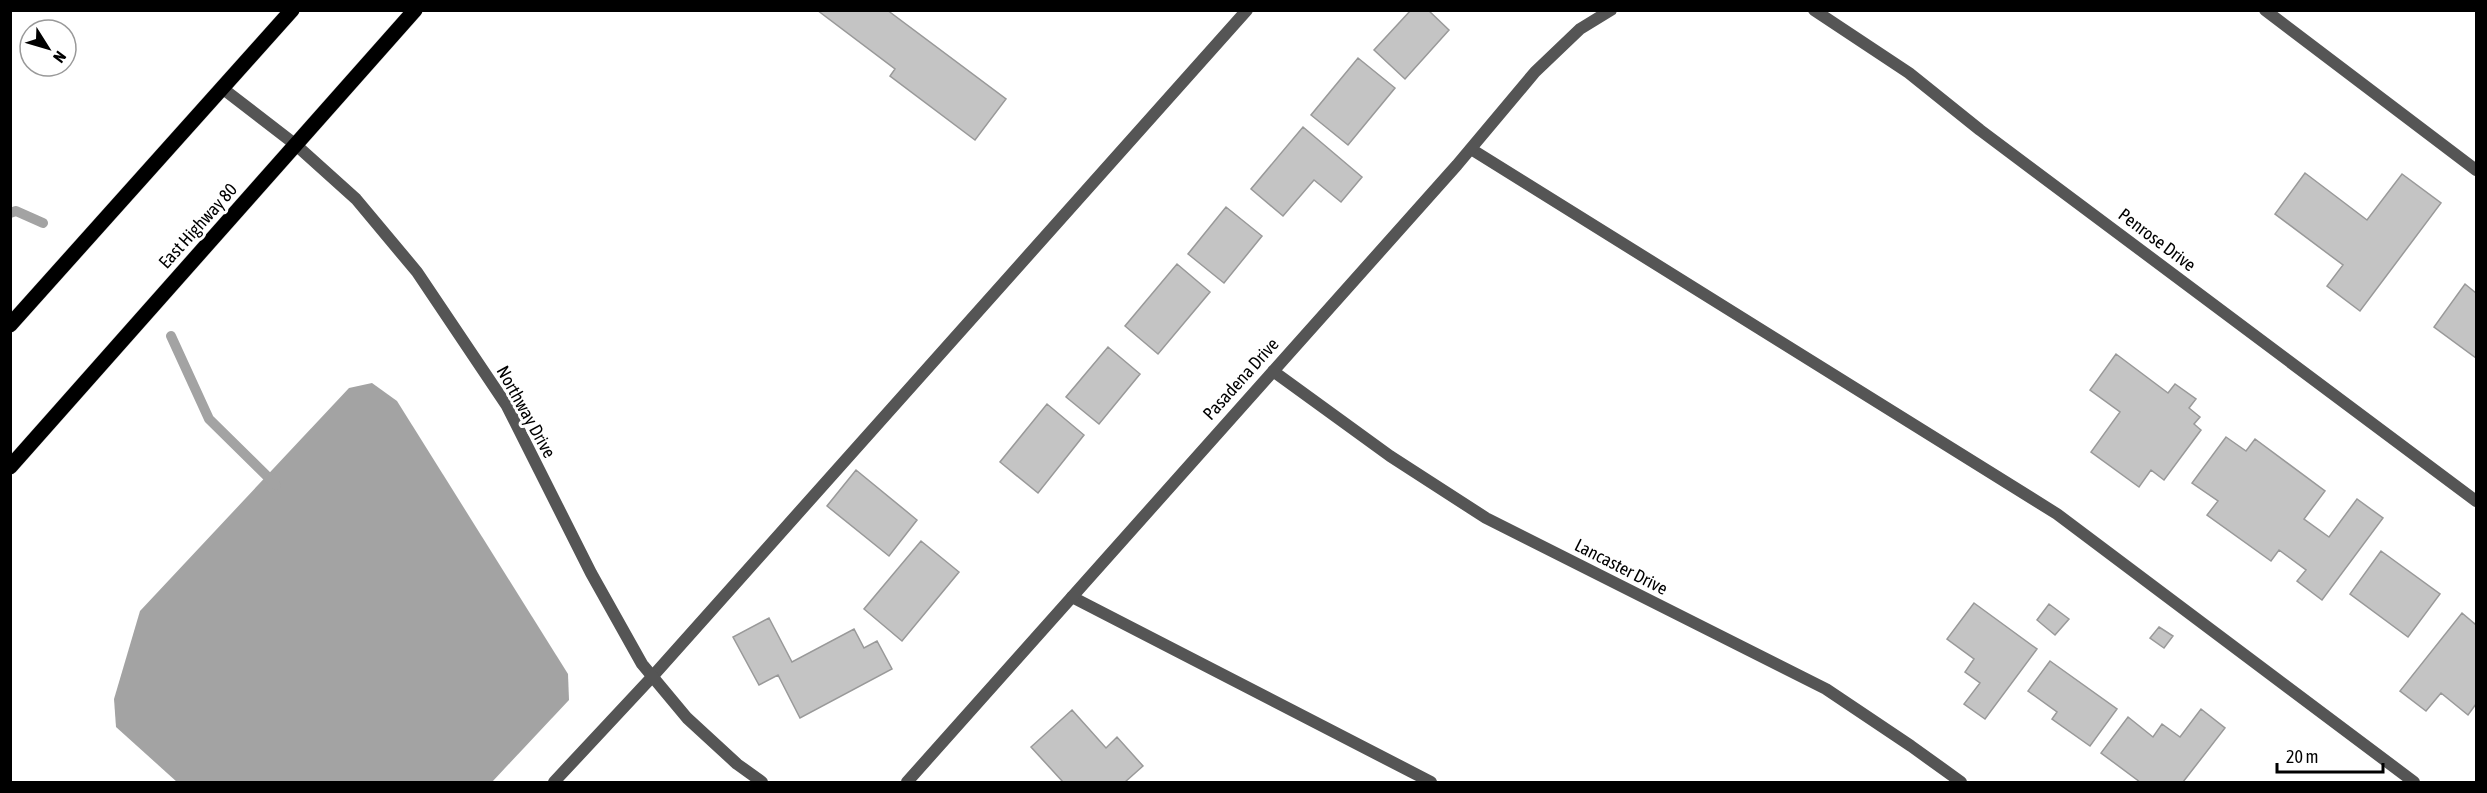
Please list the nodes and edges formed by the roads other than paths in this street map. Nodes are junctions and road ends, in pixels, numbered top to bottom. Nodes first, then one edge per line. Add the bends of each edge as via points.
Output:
1 (292, 10) edge
2 (414, 10) edge
3 (1247, 10) edge
4 (1611, 10) edge
5 (1814, 10) edge
6 (2265, 10) edge
7 (222, 88) junction
8 (296, 145) junction
9 (1471, 149) junction
10 (2476, 170) edge
11 (10, 325) edge
12 (1273, 371) junction
13 (10, 467) edge
14 (2476, 501) edge
15 (1072, 597) junction
16 (652, 677) junction
17 (554, 783) edge
18 (762, 783) edge
19 (908, 783) edge
20 (1431, 783) edge
21 (1961, 783) edge
22 (2414, 783) edge

1 - 7 main road
2 - 8 main road, East Highway 80
3 - 16 street
4 - 9 street, Pasadena Drive via 1580,29 1535,72
5 - 14 street, Penrose Drive via 1910,73 1980,130
6 - 10 street
7 - 8 street, Northway Drive
7 - 11 main road
8 - 13 main road, East Highway 80
8 - 16 street, Northway Drive via 356,199 417,272 460,335 507,406 591,573
9 - 12 street, Pasadena Drive
9 - 22 street via 2057,514
12 - 15 street, Pasadena Drive
12 - 21 street, Lancaster Drive via 1390,456 1486,518 1826,689
15 - 19 street, Pasadena Drive
15 - 20 street
16 - 17 street
16 - 18 street, Northway Drive via 687,718

